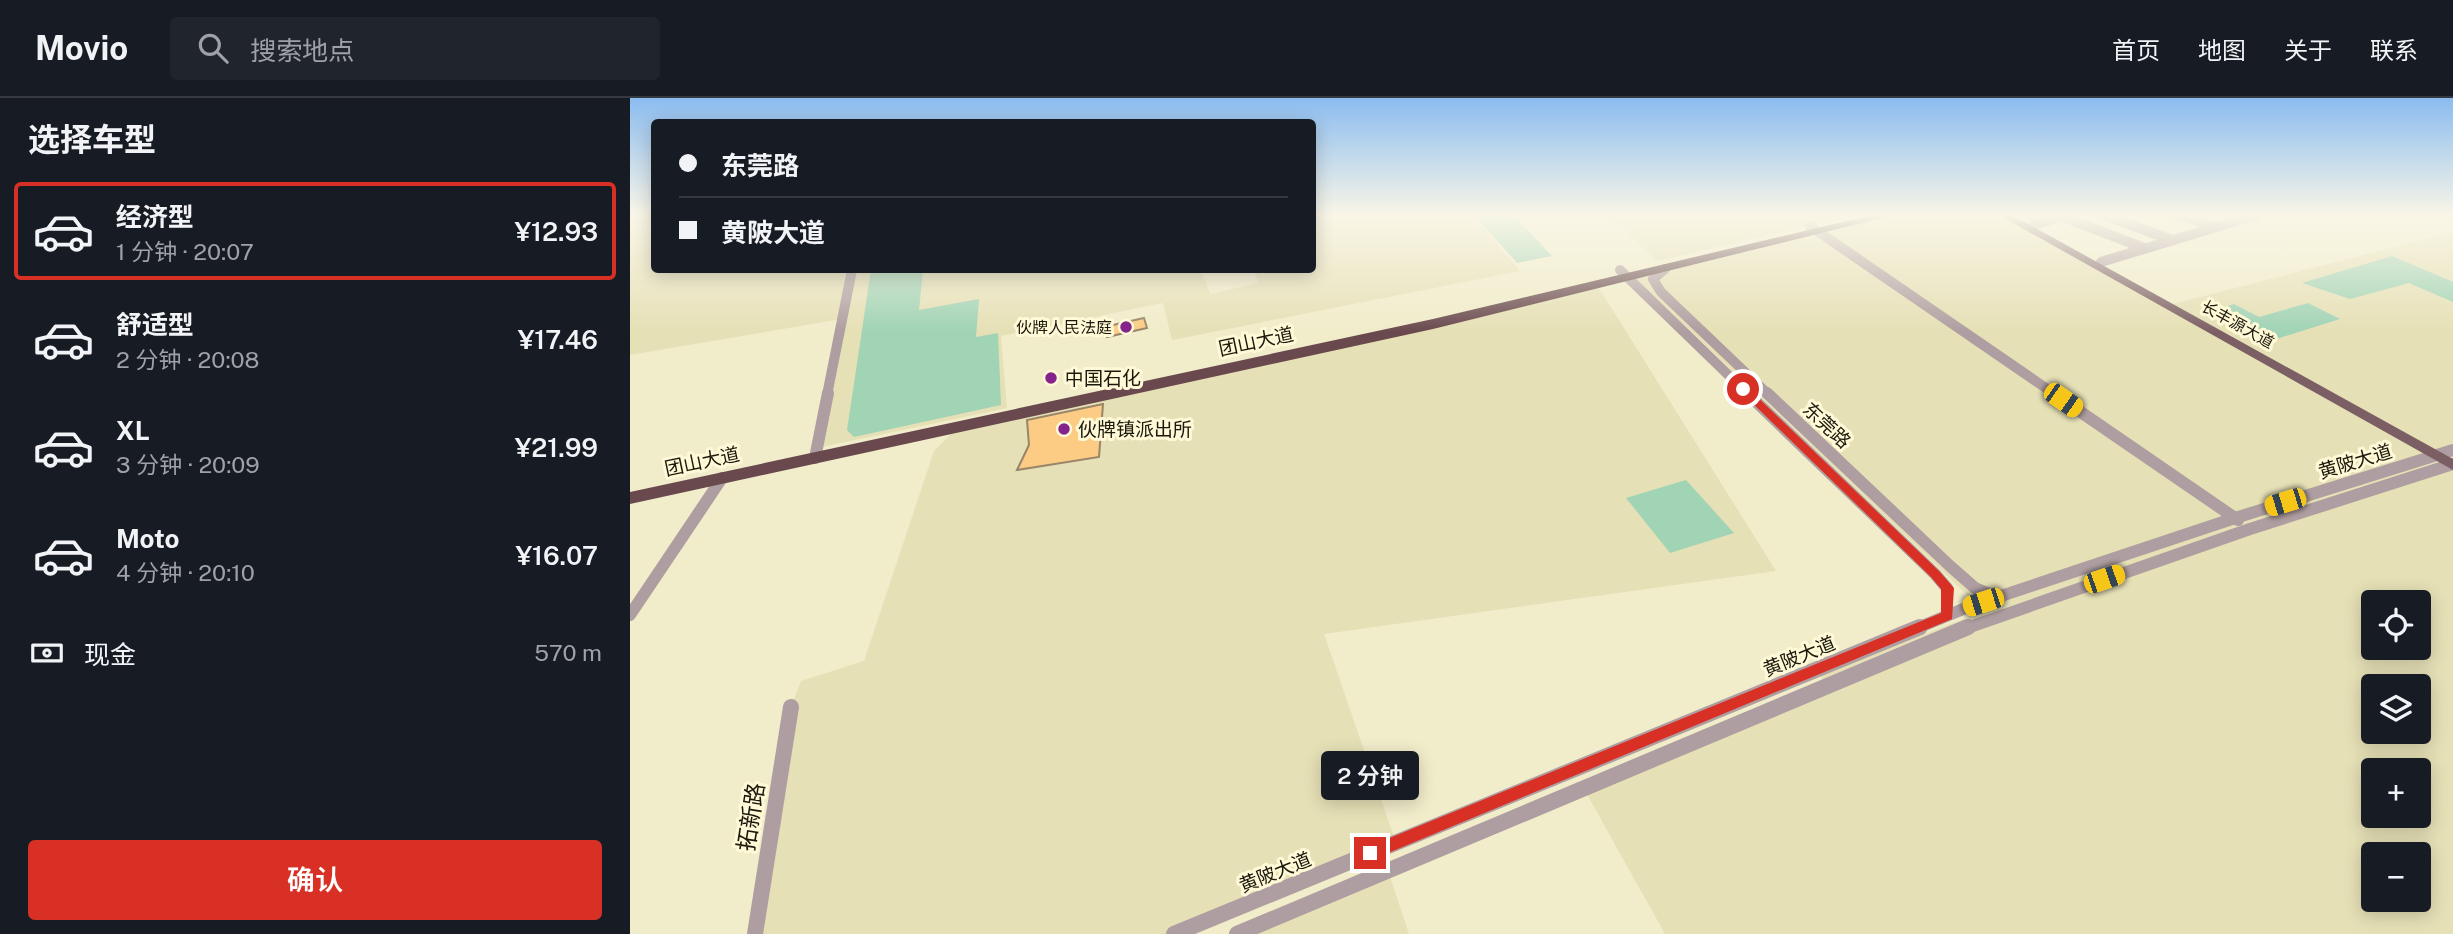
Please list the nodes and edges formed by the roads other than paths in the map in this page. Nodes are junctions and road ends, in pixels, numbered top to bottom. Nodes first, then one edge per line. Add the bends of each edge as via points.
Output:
1 (1709, 254) edge
2 (1719, 254) edge
3 (1851, 254) edge
4 (2076, 254) edge
5 (2087, 254) edge
6 (2126, 254) edge
7 (2101, 262) junction
8 (1665, 268) junction
9 (851, 273) edge
10 (1624, 274) junction
11 (816, 453) junction
12 (2450, 458) edge
13 (722, 478) junction
14 (630, 488) edge
15 (630, 498) edge
16 (2235, 518) junction
17 (2250, 529) junction
18 (1997, 597) junction
19 (630, 614) edge
20 (1947, 615) junction
21 (791, 707) dead end
22 (755, 934) edge
23 (1174, 934) edge
24 (1237, 934) edge

1 - 10 highway, 团山大道
2 - 8 highway, 团山大道
3 - 16 street
4 - 12 main road, 长丰源大道
5 - 7 main road, 长丰源大道
6 - 7 street
7 - 12 main road, 长丰源大道
8 - 10 highway, 团山大道
8 - 18 street, 东莞路 via 1653,279 1661,292 1975,588
9 - 11 street
10 - 11 highway, 团山大道 via 1433,324
10 - 20 street, 东莞路 via 1935,574 1947,588
11 - 13 highway, 团山大道
11 - 14 highway, 团山大道
12 - 16 street, 黄陂大道
12 - 17 street, 黄陂大道
13 - 15 highway, 团山大道
13 - 19 street
16 - 17 street
16 - 18 street, 黄陂大道
17 - 24 street, 黄陂大道 via 1982,621
18 - 20 street, 黄陂大道
20 - 23 street, 黄陂大道
21 - 22 street, 拓新路

